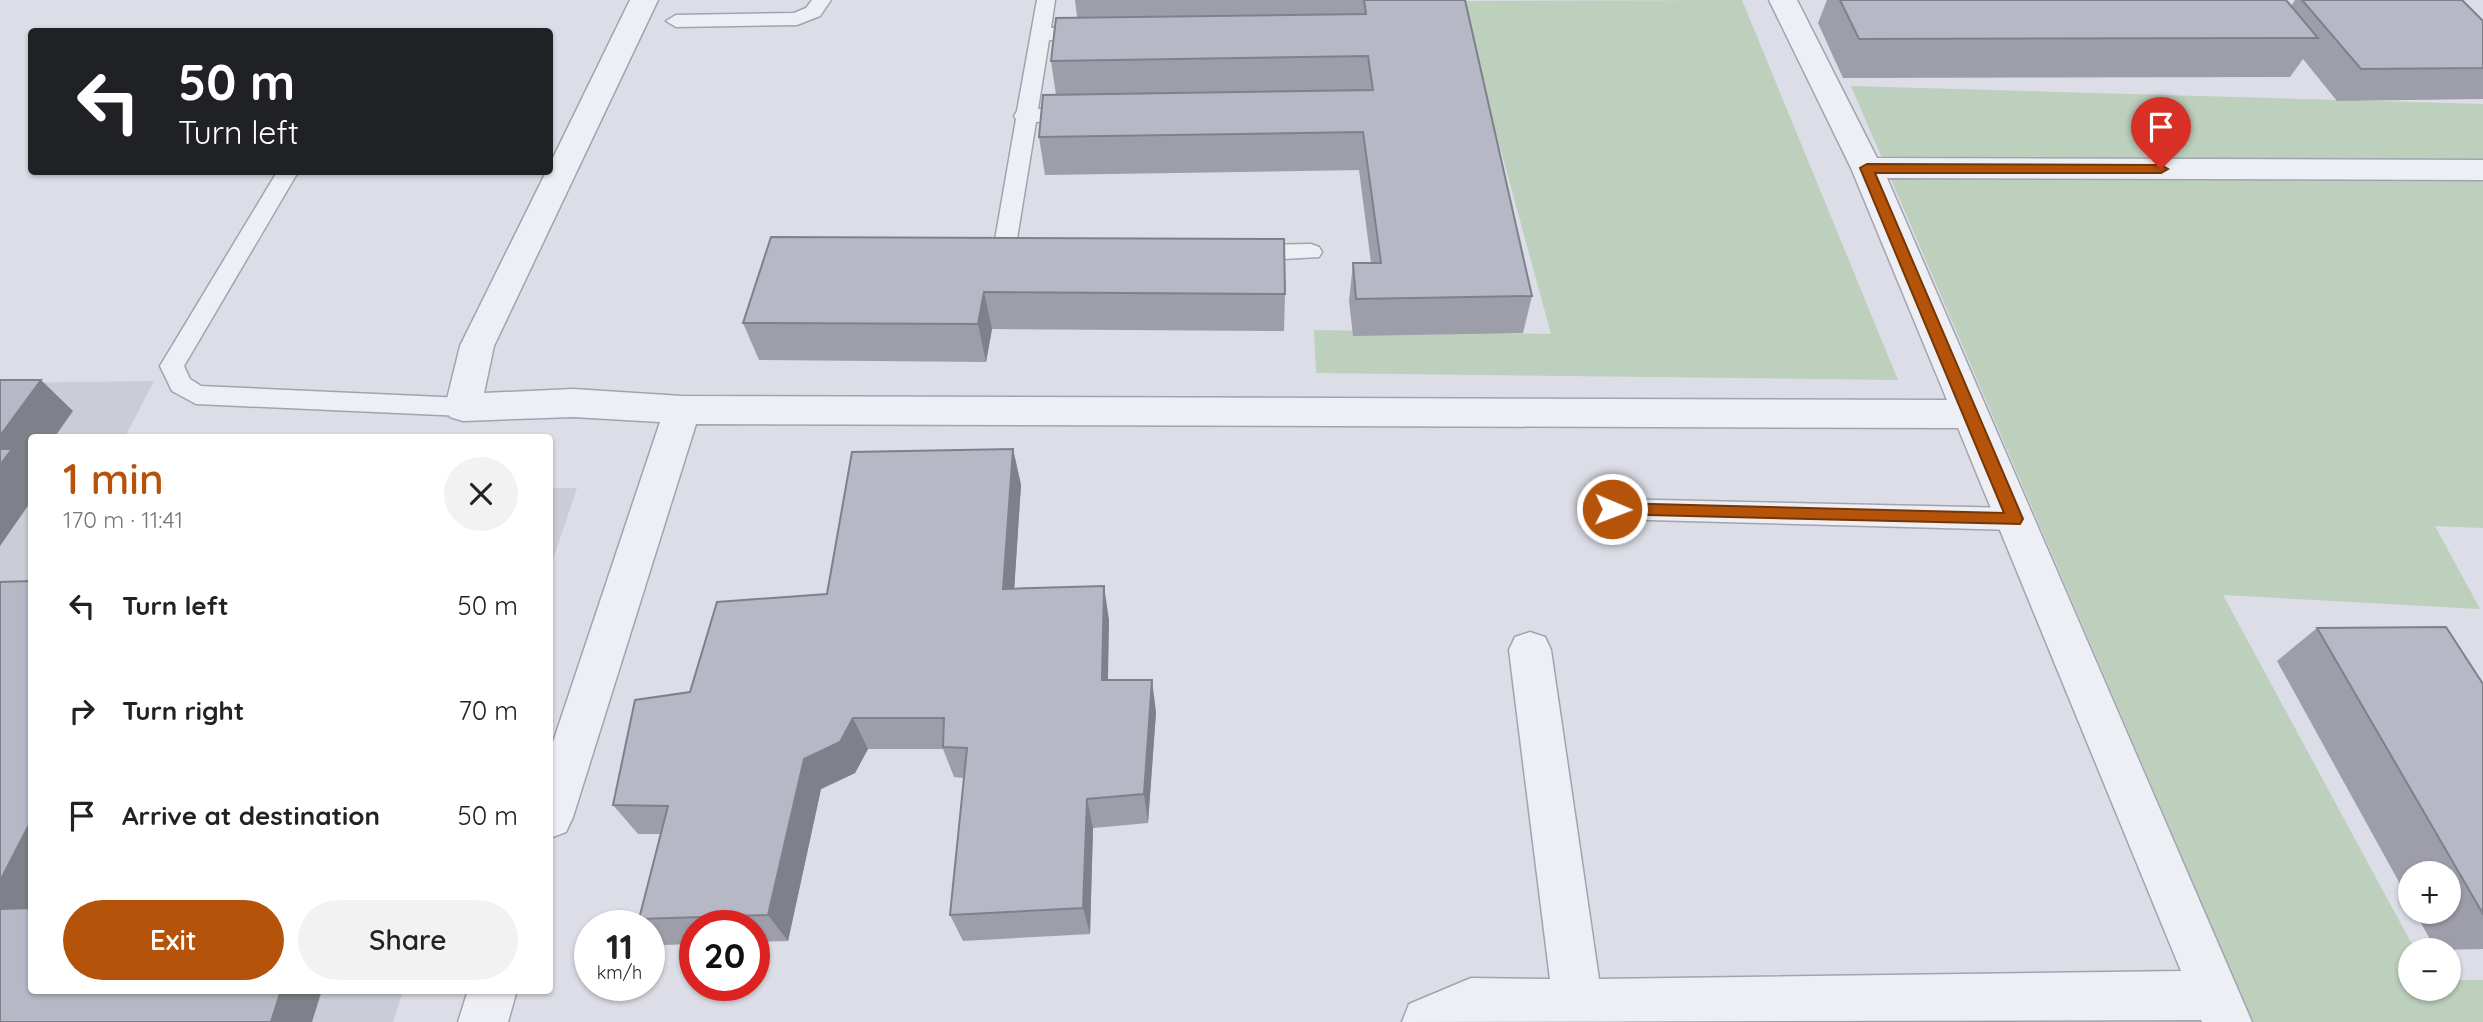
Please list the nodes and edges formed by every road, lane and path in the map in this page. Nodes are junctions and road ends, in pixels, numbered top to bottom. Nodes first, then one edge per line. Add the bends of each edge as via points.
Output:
1 (644, 0) edge
2 (822, 0) edge
3 (1046, 0) edge
4 (1783, 0) edge
5 (676, 21) dead end
6 (1042, 34) junction
7 (1110, 34) edge
8 (1094, 115) edge
9 (1024, 116) junction
10 (1867, 168) junction
11 (2483, 170) edge
12 (285, 175) edge
13 (1311, 252) dead end
14 (1230, 253) edge
15 (1003, 257) junction
16 (1029, 257) edge
17 (975, 258) edge
18 (463, 407) junction
19 (682, 410) junction
20 (1971, 414) junction
21 (1612, 509) dead end
22 (2015, 519) junction
23 (1530, 650) dead end
24 (553, 808) edge
25 (492, 994) edge
26 (1578, 1004) junction
27 (2221, 1009) edge
28 (483, 1022) edge
29 (1427, 1022) edge

1 - 18 street via 477,346
2 - 5 lane via 813,12 797,19
3 - 6 lane
4 - 10 street
6 - 7 lane
6 - 9 lane
8 - 9 lane
9 - 15 lane
10 - 11 street
10 - 20 street
12 - 18 lane via 172,366 181,386 196,395
13 - 14 lane
15 - 16 lane
15 - 17 lane
18 - 19 street via 573,403
19 - 20 street
19 - 24 street
20 - 22 street
21 - 22 lane
22 - 27 street
23 - 26 street
25 - 28 street
26 - 27 street
26 - 29 street via 1471,1003

